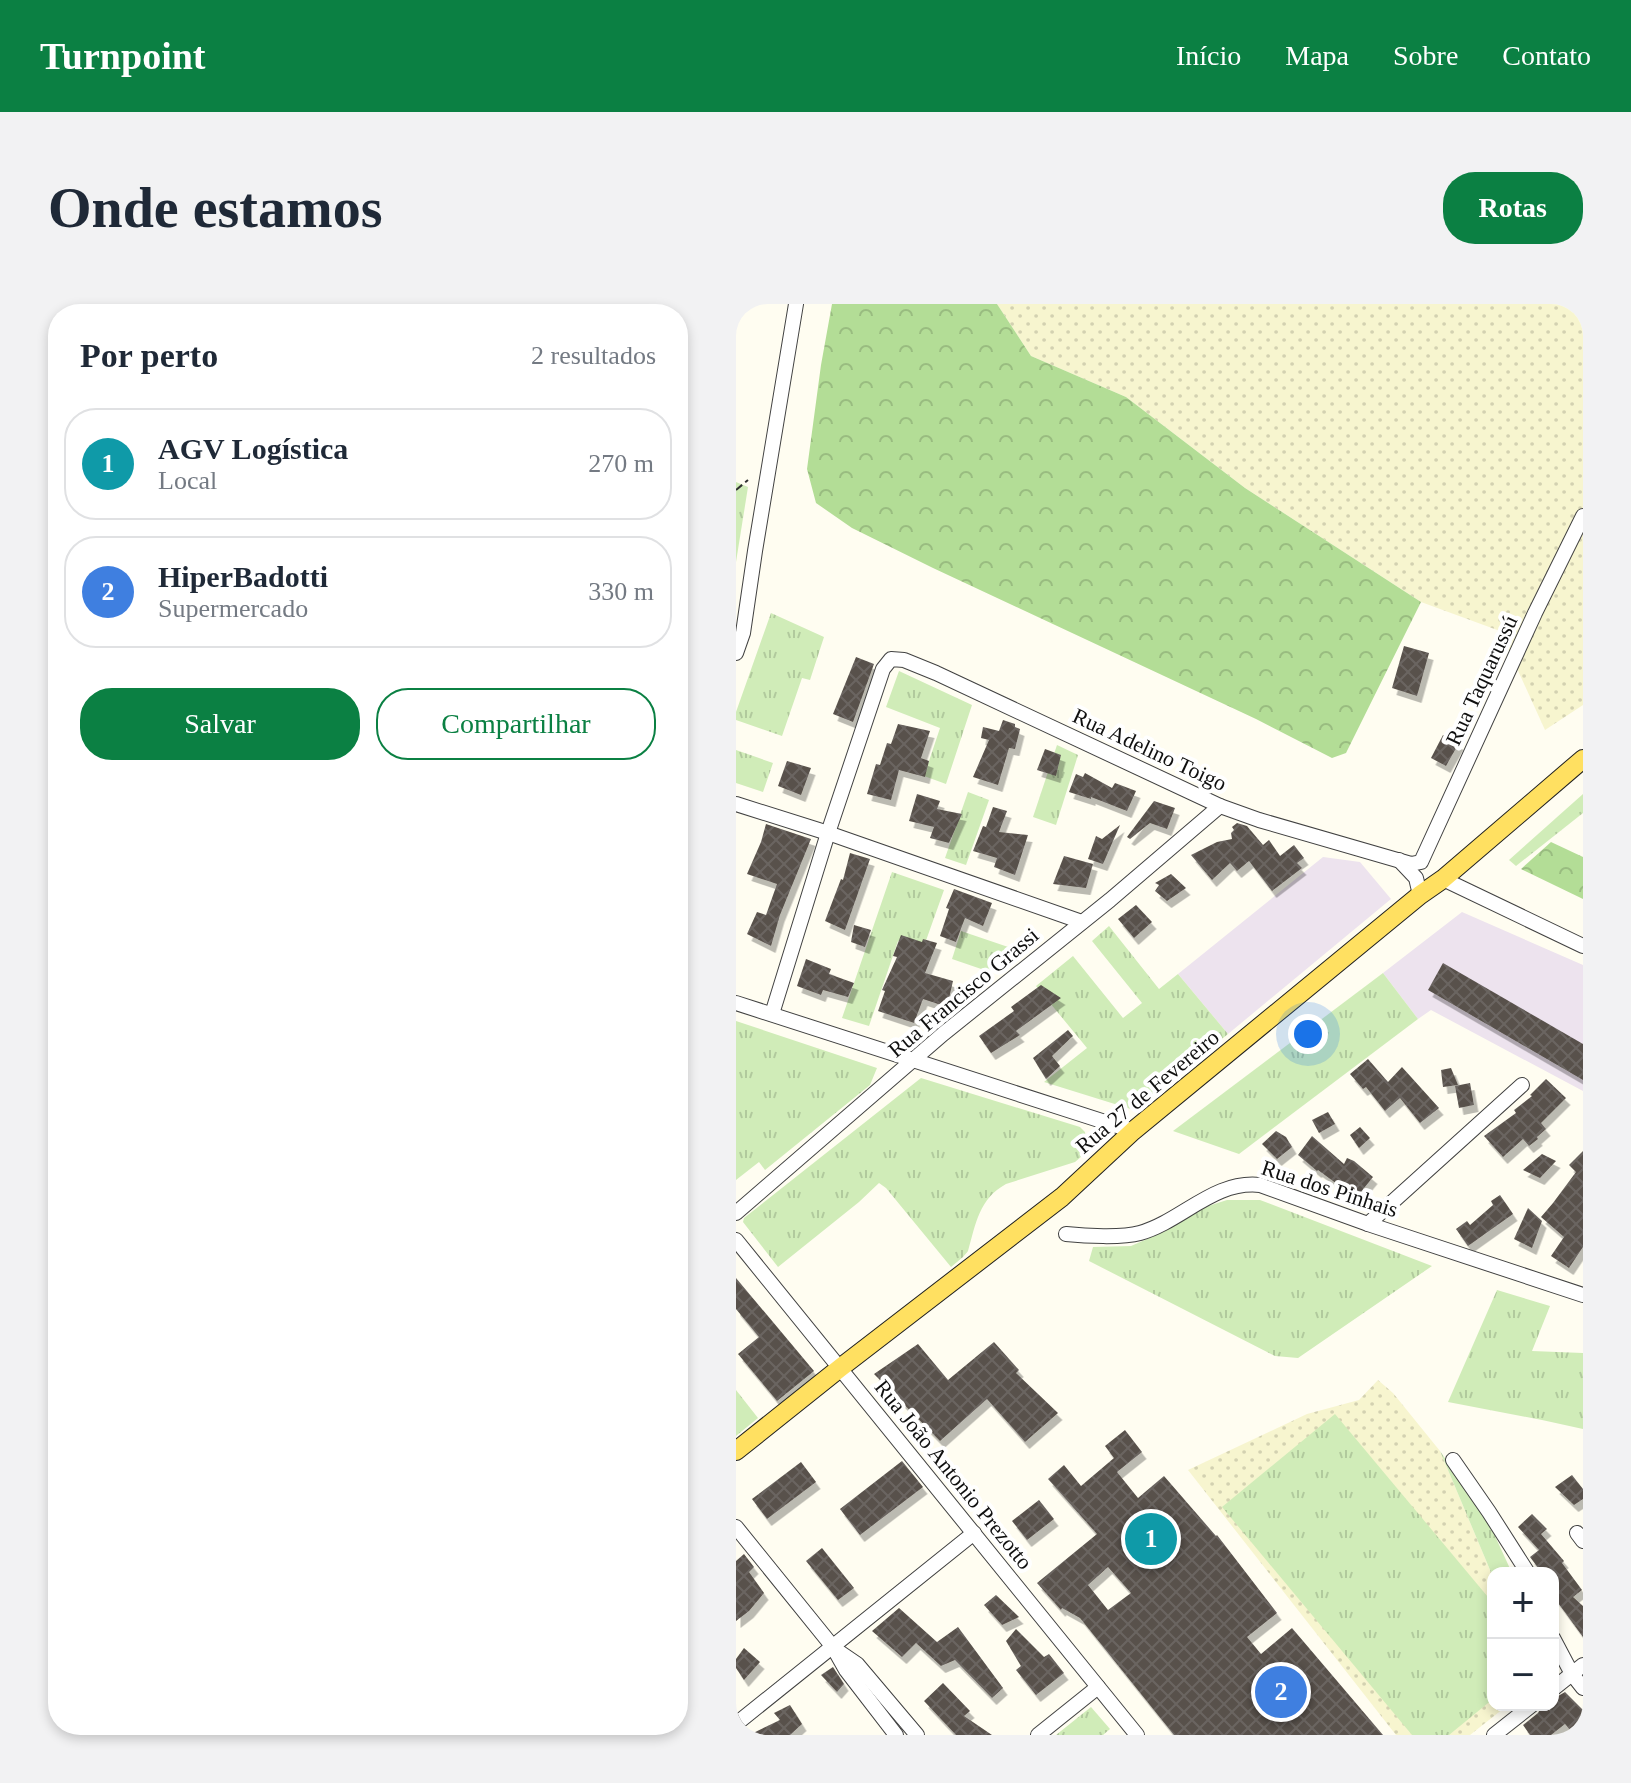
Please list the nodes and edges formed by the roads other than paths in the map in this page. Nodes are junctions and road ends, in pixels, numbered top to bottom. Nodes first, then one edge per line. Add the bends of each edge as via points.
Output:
1 (796, 304) edge
2 (1583, 516) edge
3 (736, 576) edge
4 (751, 583) junction
5 (736, 653) edge
6 (1583, 759) edge
7 (736, 804) edge
8 (1220, 806) junction
9 (828, 833) junction
10 (1399, 860) junction
11 (1421, 862) joint
12 (1443, 879) junction
13 (1420, 895) junction
14 (1082, 922) junction
15 (1583, 946) edge
16 (736, 1003) edge
17 (772, 1014) junction
18 (915, 1060) junction
19 (1522, 1085) dead end
20 (1133, 1131) junction
21 (736, 1213) edge
22 (1368, 1224) junction
23 (1066, 1234) dead end
24 (736, 1240) edge
25 (1579, 1289) edge
26 (840, 1368) junction
27 (736, 1451) edge
28 (1453, 1460) dead end
29 (736, 1527) edge
30 (974, 1533) junction
31 (1524, 1567) edge
32 (1554, 1639) edge
33 (833, 1647) junction
34 (1577, 1669) edge
35 (1559, 1684) edge
36 (1098, 1687) junction
37 (1583, 1688) edge
38 (881, 1704) junction
39 (1524, 1711) edge
40 (736, 1724) edge
41 (896, 1735) edge
42 (917, 1735) edge
43 (1038, 1735) edge
44 (1137, 1735) edge
45 (1494, 1735) edge

1 - 4 street
2 - 11 street, Rua Taquarussú
3 - 4 street
4 - 5 street
6 - 12 main road, Rua 27 de Fevereiro
7 - 9 street
8 - 9 street, Rua Adelino Toigo via 936,673 891,659 883,669
8 - 10 street, Rua Adelino Toigo
8 - 14 street, Rua Francisco Grassi
9 - 14 street
9 - 17 street
10 - 11 street, Rua Adelino Toigo
10 - 13 street via 1416,878
12 - 13 main road, Rua 27 de Fevereiro
12 - 15 street
13 - 20 main road, Rua 27 de Fevereiro
14 - 18 street, Rua Francisco Grassi
16 - 17 street
17 - 18 street
18 - 20 street
18 - 21 street, Rua Francisco Grassi
19 - 22 street
20 - 26 main road, Rua 27 de Fevereiro via 1062,1197
22 - 23 street, Rua dos Pinhais via 1247,1183 1140,1233
22 - 25 street, Rua dos Pinhais
24 - 26 street, Rua João Antonio Prezotto
26 - 27 main road, Rua 27 de Fevereiro
26 - 30 street, Rua João Antonio Prezotto
28 - 31 street
29 - 33 street
30 - 33 street
30 - 36 street, Rua João Antonio Prezotto
32 - 34 street
33 - 38 street via 857,1664
33 - 40 street
34 - 35 street
34 - 37 street
36 - 43 street
36 - 44 street, Rua João Antonio Prezotto
38 - 41 street
38 - 42 street
39 - 45 street

